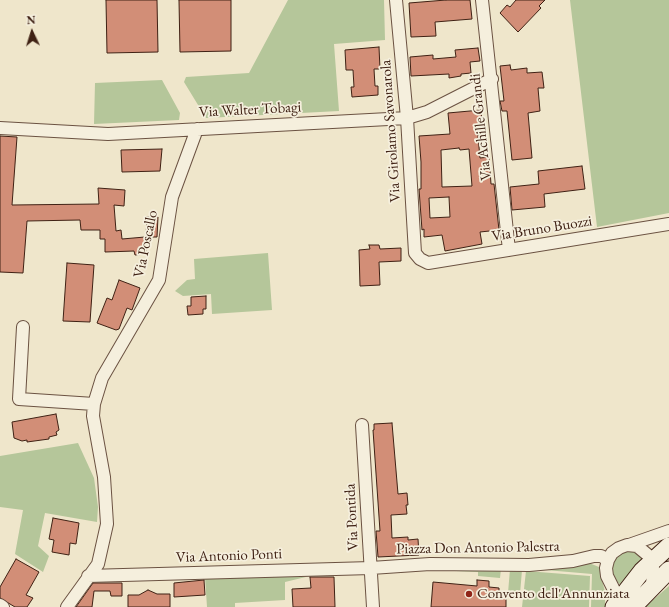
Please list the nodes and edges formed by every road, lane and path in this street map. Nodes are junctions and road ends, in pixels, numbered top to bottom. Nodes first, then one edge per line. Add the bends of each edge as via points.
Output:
1 (396, 0) edge
2 (482, 0) edge
3 (492, 79) junction
4 (407, 118) junction
5 (0, 128) edge
6 (197, 129) junction
7 (669, 224) edge
8 (509, 250) junction
9 (420, 259) joint
10 (23, 327) dead end
11 (94, 404) junction
12 (362, 425) dead end
13 (669, 531) edge
14 (627, 545) junction
15 (669, 546) edge
16 (608, 560) junction
17 (652, 562) junction
18 (371, 568) junction
19 (669, 570) edge
20 (88, 576) junction
21 (632, 599) edge
22 (0, 605) edge
23 (3, 607) edge
24 (67, 607) edge
25 (373, 607) edge

1 - 4 street, Via Girolamo Savonarola
2 - 3 street, Via Achille Grandi
3 - 4 street, Via Walter Tobagi via 427,112
3 - 8 street, Via Achille Grandi
4 - 6 street, Via Walter Tobagi
4 - 9 street, Via Girolamo Savonarola via 415,253
5 - 6 street, Via Walter Tobagi via 108,134
6 - 11 street, Via Poscallo via 172,197 159,280 102,378
7 - 8 street, Via Bruno Buozzi
8 - 9 street, Via Bruno Buozzi via 428,263
10 - 11 street via 19,399
11 - 20 street, Via Poscallo via 93,416 104,477 107,524 98,564
12 - 18 street, Via Pontida
13 - 14 street
14 - 16 street via 612,553
14 - 17 street via 644,550
15 - 17 street
16 - 18 street, Piazza Don Antonio Palestra via 602,556 594,556 573,561 529,565 430,564
16 - 21 street via 607,576 615,592
17 - 21 street
17 - 21 street via 654,575
18 - 20 street, Via Antonio Ponti
18 - 25 street, Via Pontida
19 - 21 street
20 - 24 street, Via Poscallo
22 - 23 street

